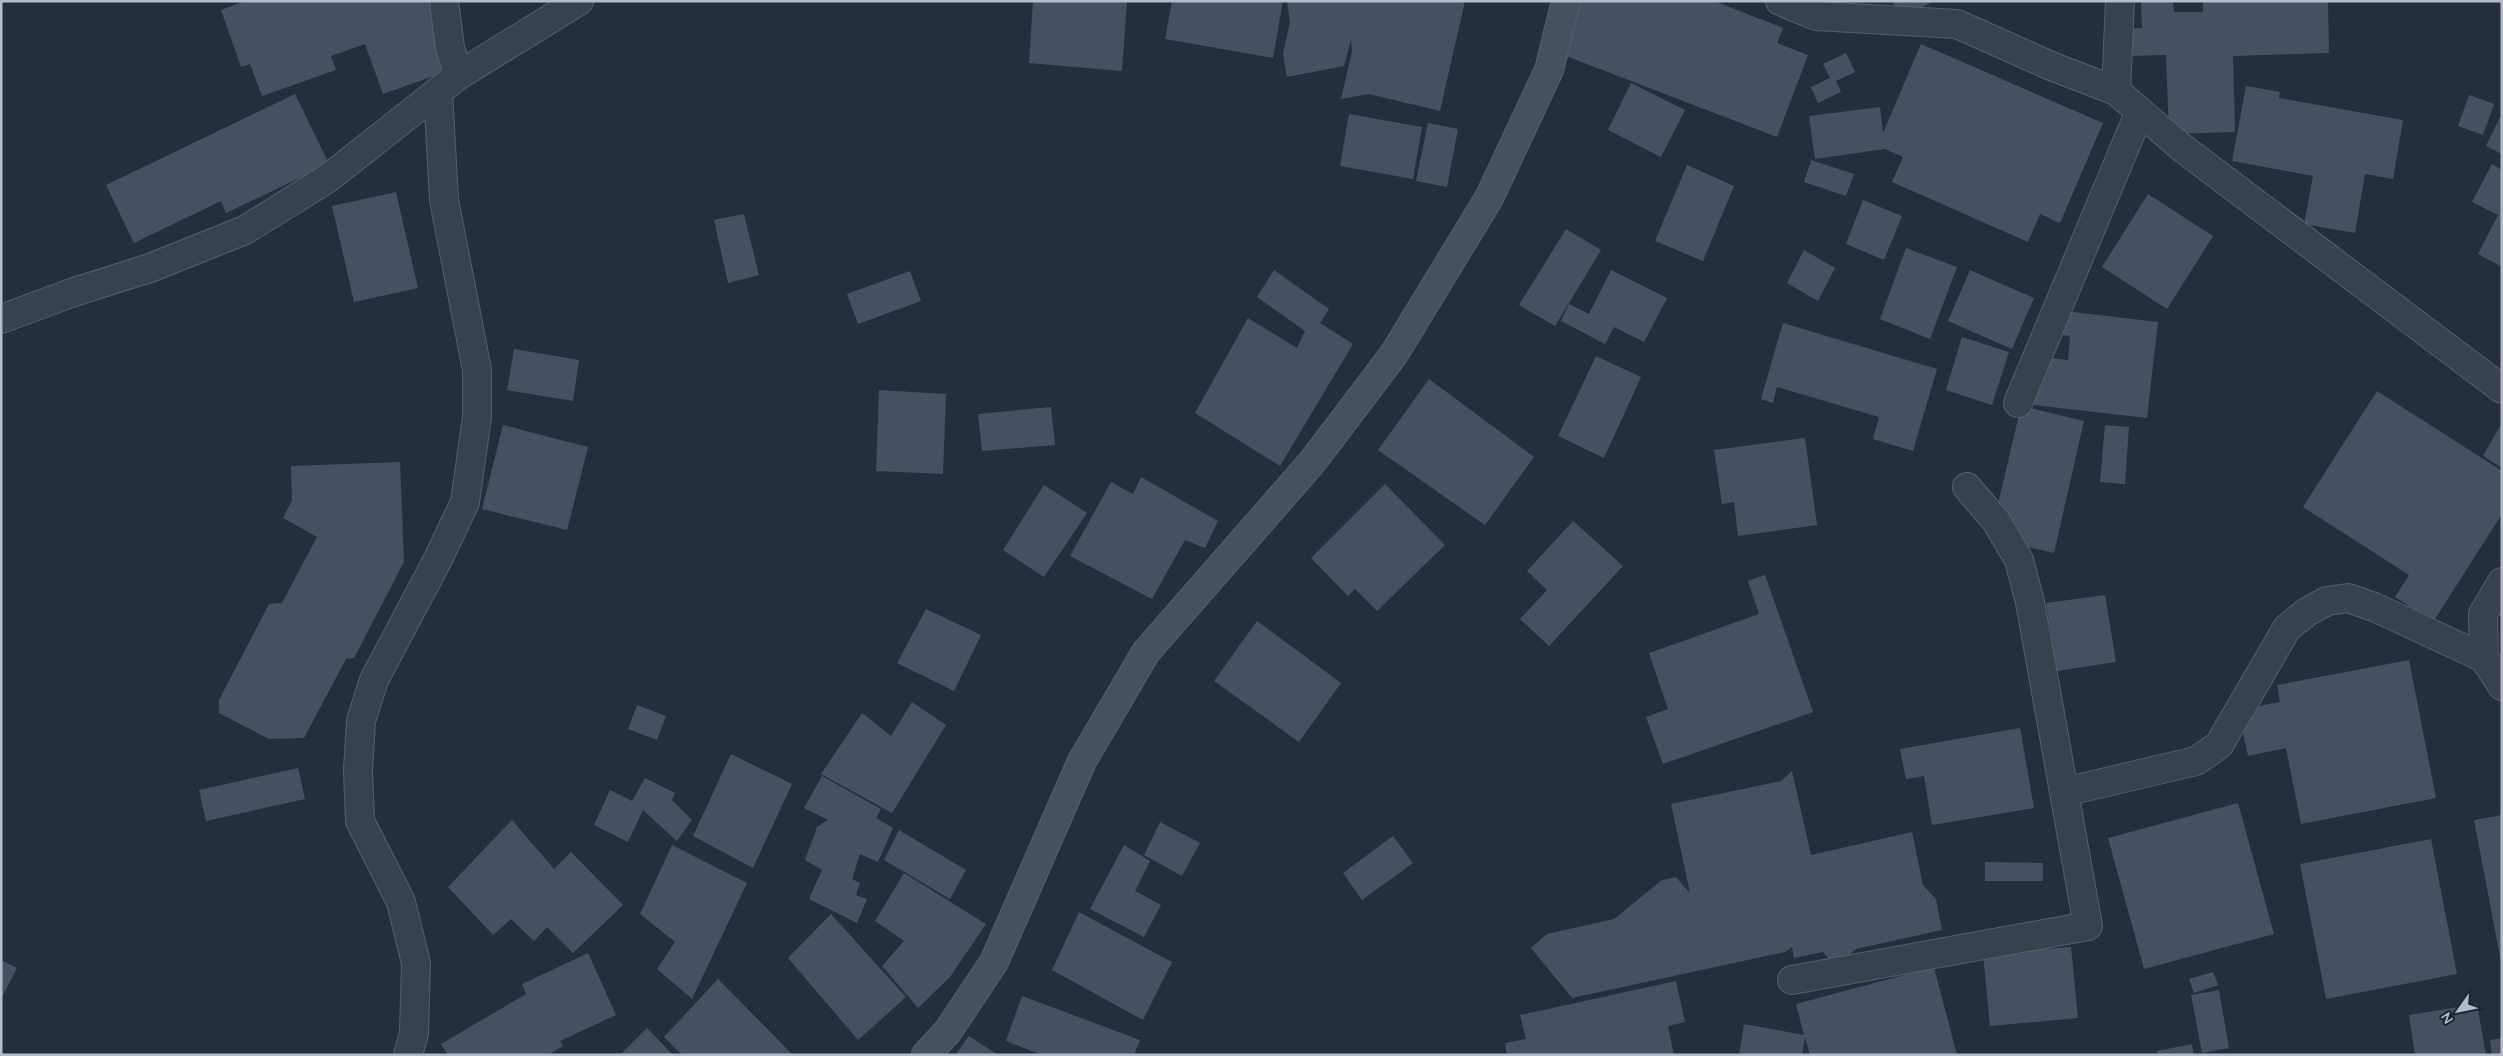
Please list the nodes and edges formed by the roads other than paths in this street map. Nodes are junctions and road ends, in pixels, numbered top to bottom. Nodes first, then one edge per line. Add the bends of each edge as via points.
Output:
1 (444, 1) edge
2 (579, 1) edge
3 (1566, 1) edge
4 (1780, 1) edge
5 (2120, 1) edge
6 (449, 83) junction
7 (2116, 91) junction
8 (2140, 111) junction
9 (1, 318) edge
10 (2502, 389) edge
11 (2018, 403) dead end
12 (1967, 487) dead end
13 (2502, 582) edge
14 (2484, 658) junction
15 (2502, 686) edge
16 (2064, 792) junction
17 (1792, 980) dead end
18 (408, 1055) edge
19 (926, 1055) edge

1 - 6 street via 450,48
2 - 6 street
3 - 19 main road via 1549,70 1489,198 1394,354 1319,453 1146,652 1082,761 994,962 948,1031
4 - 7 street via 1816,16 1957,24
5 - 7 street
6 - 9 street via 327,179 245,230 150,268
6 - 18 street via 444,200 477,370 477,417 465,502 374,680 361,721 358,770 360,821 400,902 416,963 414,1033
7 - 8 street
8 - 10 street via 2181,147
8 - 11 street
12 - 16 street via 1996,521 2018,560 2030,602
13 - 14 street via 2483,614
14 - 15 street
14 - 16 street via 2374,607 2348,598 2326,601 2287,628 2219,745 2196,761
16 - 17 street via 2088,926

